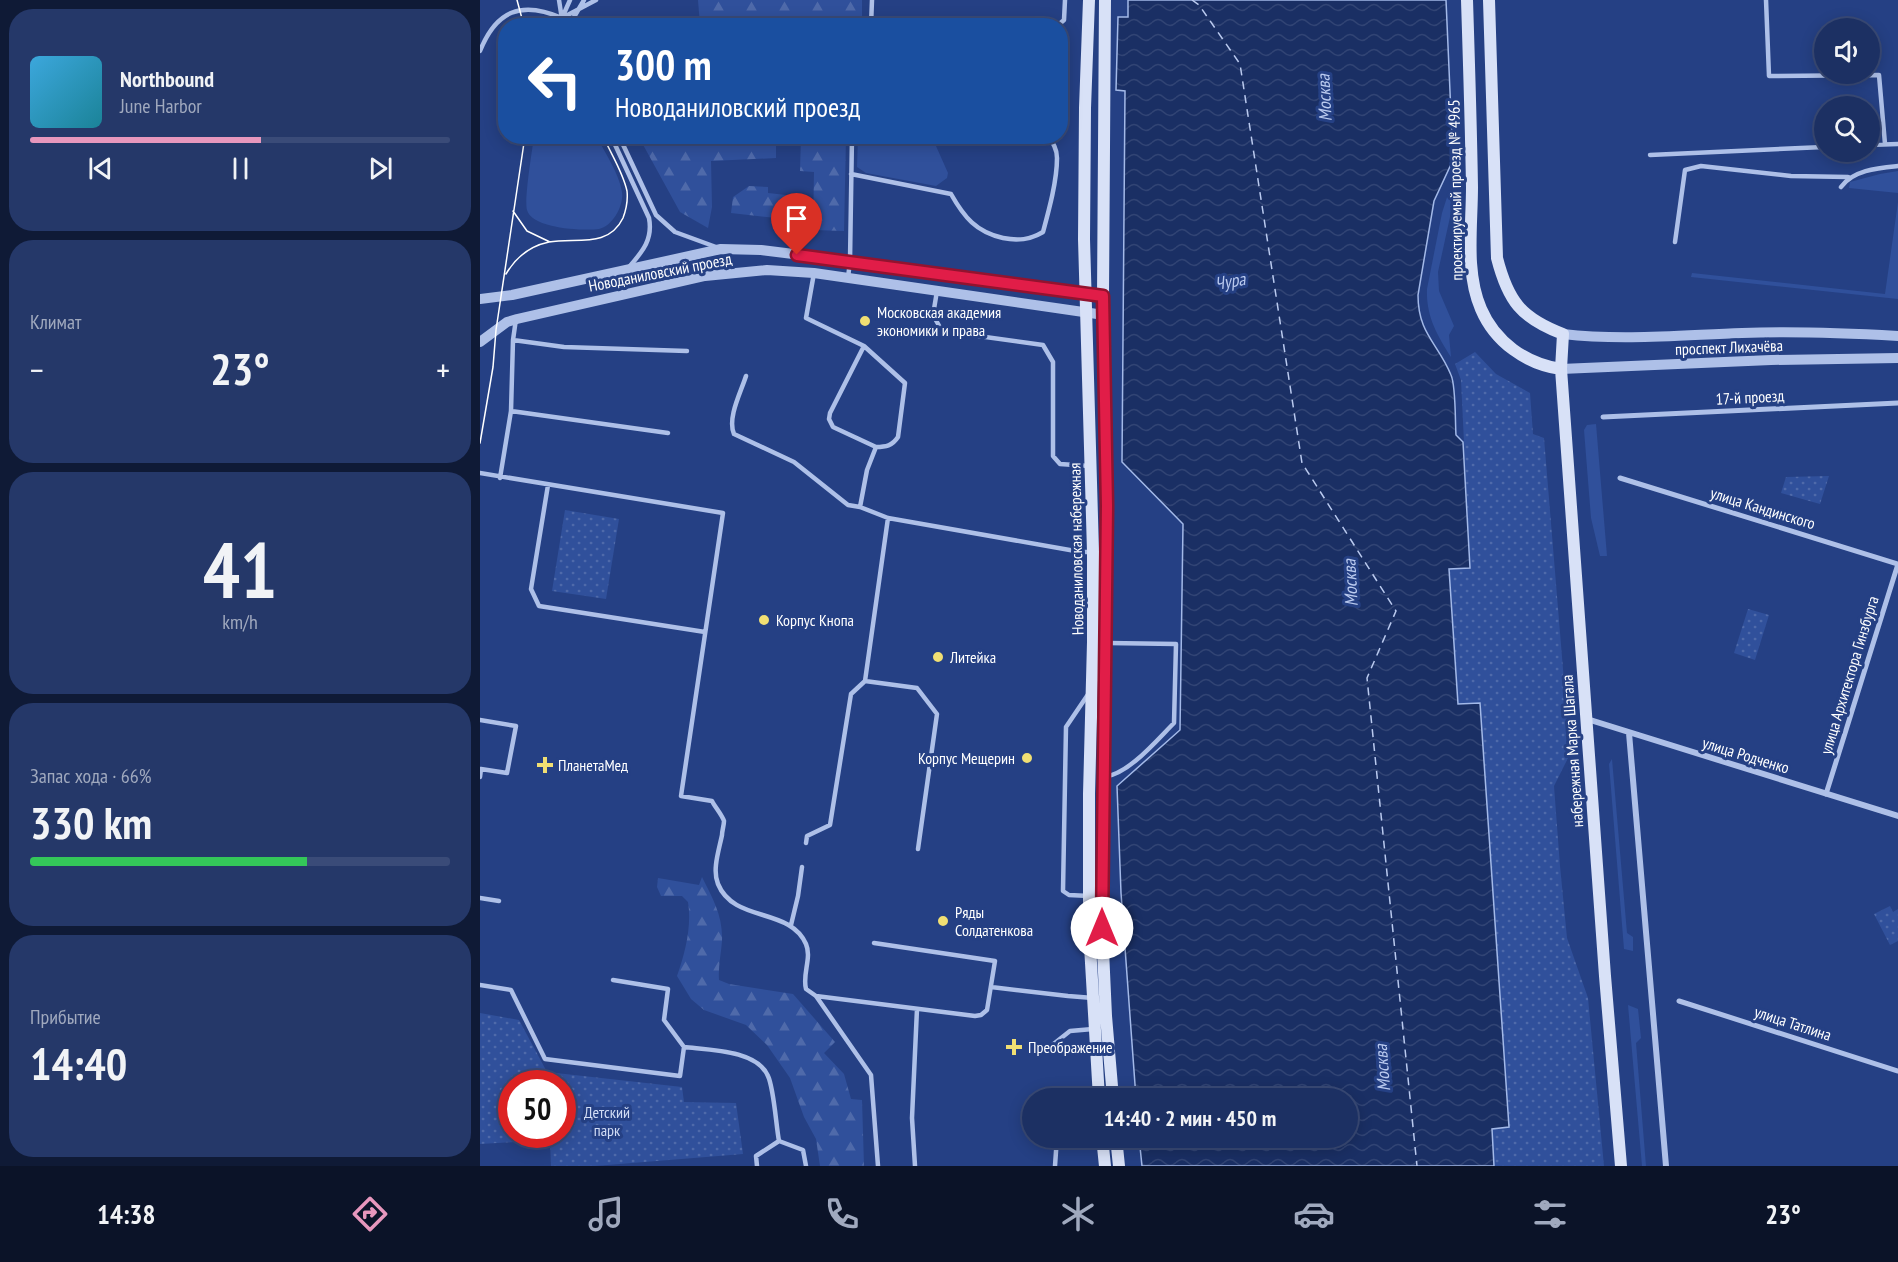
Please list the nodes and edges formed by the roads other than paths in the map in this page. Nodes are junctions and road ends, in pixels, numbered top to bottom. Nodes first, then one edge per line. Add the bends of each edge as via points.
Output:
1 (559, 0) edge
2 (570, 0) edge
3 (584, 0) edge
4 (596, 0) edge
5 (872, 0) edge
6 (1065, 0) edge
7 (1089, 0) edge
8 (1105, 0) edge
9 (1467, 0) edge
10 (1490, 0) edge
11 (1766, 0) edge
12 (579, 8) junction
13 (562, 18) junction
14 (575, 18) edge
15 (871, 18) edge
16 (1064, 18) edge
17 (480, 51) edge
18 (615, 144) edge
19 (623, 144) edge
20 (852, 144) edge
21 (1054, 144) edge
22 (1880, 144) edge
23 (1885, 144) junction
24 (1898, 144) edge
25 (1814, 147) edge
26 (1650, 155) dead end
27 (1898, 166) edge
28 (851, 174) junction
29 (1848, 177) junction
30 (1841, 187) dead end
31 (1675, 242) dead end
32 (721, 249) junction
33 (850, 261) junction
34 (628, 268) junction
35 (814, 273) junction
36 (848, 278) junction
37 (937, 290) junction
38 (1084, 294) junction
39 (1103, 296) junction
40 (480, 299) edge
41 (1085, 313) junction
42 (1104, 315) junction
43 (516, 319) junction
44 (1563, 334) junction
45 (1898, 336) edge
46 (513, 340) junction
47 (480, 342) edge
48 (864, 346) junction
49 (687, 351) dead end
50 (1898, 358) edge
51 (1561, 369) junction
52 (746, 376) dead end
53 (1898, 404) edge
54 (511, 411) junction
55 (1603, 417) dead end
56 (668, 433) dead end
57 (876, 447) junction
58 (1092, 466) junction
59 (480, 473) edge
60 (500, 478) junction
61 (1620, 478) dead end
62 (548, 485) junction
63 (861, 507) junction
64 (888, 518) junction
65 (1093, 552) junction
66 (1898, 564) edge
67 (705, 632) junction
68 (1106, 643) junction
69 (865, 681) junction
70 (1092, 689) junction
71 (1587, 719) junction
72 (480, 720) edge
73 (1629, 732) junction
74 (480, 777) edge
75 (1104, 777) junction
76 (1827, 794) junction
77 (1898, 816) edge
78 (806, 843) dead end
79 (918, 849) dead end
80 (802, 867) dead end
81 (1089, 896) junction
82 (1102, 897) junction
83 (480, 898) edge
84 (500, 901) dead end
85 (790, 925) junction
86 (874, 944) dead end
87 (613, 980) dead end
88 (480, 985) edge
89 (991, 987) junction
90 (816, 996) junction
91 (1092, 998) junction
92 (1105, 998) junction
93 (1679, 1001) dead end
94 (917, 1009) junction
95 (1093, 1029) junction
96 (684, 1047) junction
97 (1046, 1050) dead end
98 (1898, 1071) edge
99 (1098, 1088) edge
100 (1112, 1088) edge
101 (779, 1141) junction
102 (1056, 1148) edge
103 (1103, 1148) edge
104 (1117, 1148) edge
105 (757, 1166) edge
106 (806, 1166) edge
107 (878, 1166) edge
108 (915, 1166) edge
109 (1055, 1166) edge
110 (1105, 1166) edge
111 (1119, 1166) edge
112 (1621, 1166) edge
113 (1666, 1166) edge

1 - 13 lane
2 - 13 lane
3 - 12 lane
4 - 12 lane
5 - 15 lane
6 - 16 lane
7 - 38 main road, Новоданиловская набережная
8 - 39 main road, Новоданиловская набережная
9 - 51 main road, проектируемый проезд № 4965 via 1472,275 1476,295 1481,311 1505,344 1536,363
10 - 44 main road via 1497,258 1512,300 1538,324
11 - 23 lane via 1769,76 1879,75
12 - 13 lane
12 - 14 lane
13 - 17 lane via 538,6 512,9 488,31
18 - 34 lane via 650,225 648,242
19 - 32 lane via 656,215 675,232
20 - 28 lane
21 - 28 lane via 1057,156 1048,214 1043,232 1033,239 1013,240 987,234 960,210 951,194
22 - 23 lane
23 - 24 lane
25 - 26 lane
27 - 29 lane
28 - 33 lane
29 - 30 lane
29 - 31 lane via 1791,176 1701,166 1685,170
32 - 33 street, Новоданиловский проезд
32 - 34 street, Новоданиловский проезд
33 - 36 lane
33 - 38 street, Новоданиловский проезд
34 - 40 street, Новоданиловский проезд
35 - 36 street, Новоданиловский проезд
35 - 43 street, Новоданиловский проезд via 767,270 705,276
35 - 48 lane via 806,318
36 - 37 street, Новоданиловский проезд
37 - 41 street, Новоданиловский проезд
37 - 58 lane via 933,315 942,331 1043,345 1053,362 1053,456 1060,464
38 - 39 street, Новоданиловский проезд
38 - 41 main road, Новоданиловская набережная
39 - 42 main road, Новоданиловская набережная
41 - 42 street, Новоданиловский проезд
41 - 58 main road, Новоданиловская набережная
42 - 68 main road, Новоданиловская набережная
43 - 46 lane
43 - 47 street, Новоданиловский проезд
44 - 45 street, проспект Лихачёва via 1770,332
44 - 51 main road, набережная Марка Шагала
46 - 49 lane via 564,347
46 - 54 lane
48 - 57 lane via 905,383 898,437 893,444
48 - 57 lane via 829,419 833,427
50 - 51 street, проспект Лихачёва
51 - 71 main road, набережная Марка Шагала
52 - 63 lane via 732,420 734,434 794,462 842,502
53 - 55 street, 17-й проезд
54 - 56 lane
54 - 60 lane
57 - 63 lane via 867,470
58 - 65 main road, Новоданиловская набережная
59 - 60 lane
60 - 62 lane
61 - 66 street, улица Кандинского
62 - 67 lane via 531,589 539,606
62 - 67 lane via 723,513
63 - 64 lane
64 - 65 lane
64 - 69 lane
65 - 70 main road, Новоданиловская набережная
66 - 76 street, улица Архитектора Гинзбурга
67 - 85 lane via 681,796 712,801 724,821 716,872 725,894 741,909
68 - 75 main road, Новоданиловская набережная
68 - 75 lane via 1176,644 1174,723 1126,769
69 - 78 lane via 851,694 830,825 807,836
69 - 79 lane via 917,688 937,714
70 - 81 main road, Новоданиловская набережная
70 - 81 lane via 1066,727 1063,891
71 - 73 street, улица Родченко
71 - 112 main road, набережная Марка Шагала
72 - 74 lane via 516,726 507,773 481,770
73 - 76 street, улица Родченко
73 - 113 street
75 - 82 main road, Новоданиловская набережная
76 - 77 street, улица Родченко
80 - 85 lane
81 - 82 lane
81 - 91 main road, Новоданиловская набережная
82 - 92 main road, Новоданиловская набережная
83 - 84 lane
85 - 90 lane via 807,945 805,983
86 - 89 lane via 995,961
87 - 96 lane via 668,989 664,1020
88 - 96 lane via 511,990 546,1059 680,1076
89 - 91 lane
89 - 94 lane via 987,1010 981,1015
90 - 94 lane
90 - 107 lane via 871,1075
91 - 92 lane
91 - 95 main road, Новоданиловская набережная
92 - 100 main road, Новоданиловская набережная
93 - 98 street, улица Татлина
94 - 108 lane via 912,1118
95 - 97 lane via 1070,1031
95 - 99 main road, Новоданиловская набережная
96 - 101 lane via 754,1059 768,1076
101 - 105 lane via 756,1156
101 - 106 lane via 803,1150
102 - 109 lane
103 - 110 main road
104 - 111 main road

